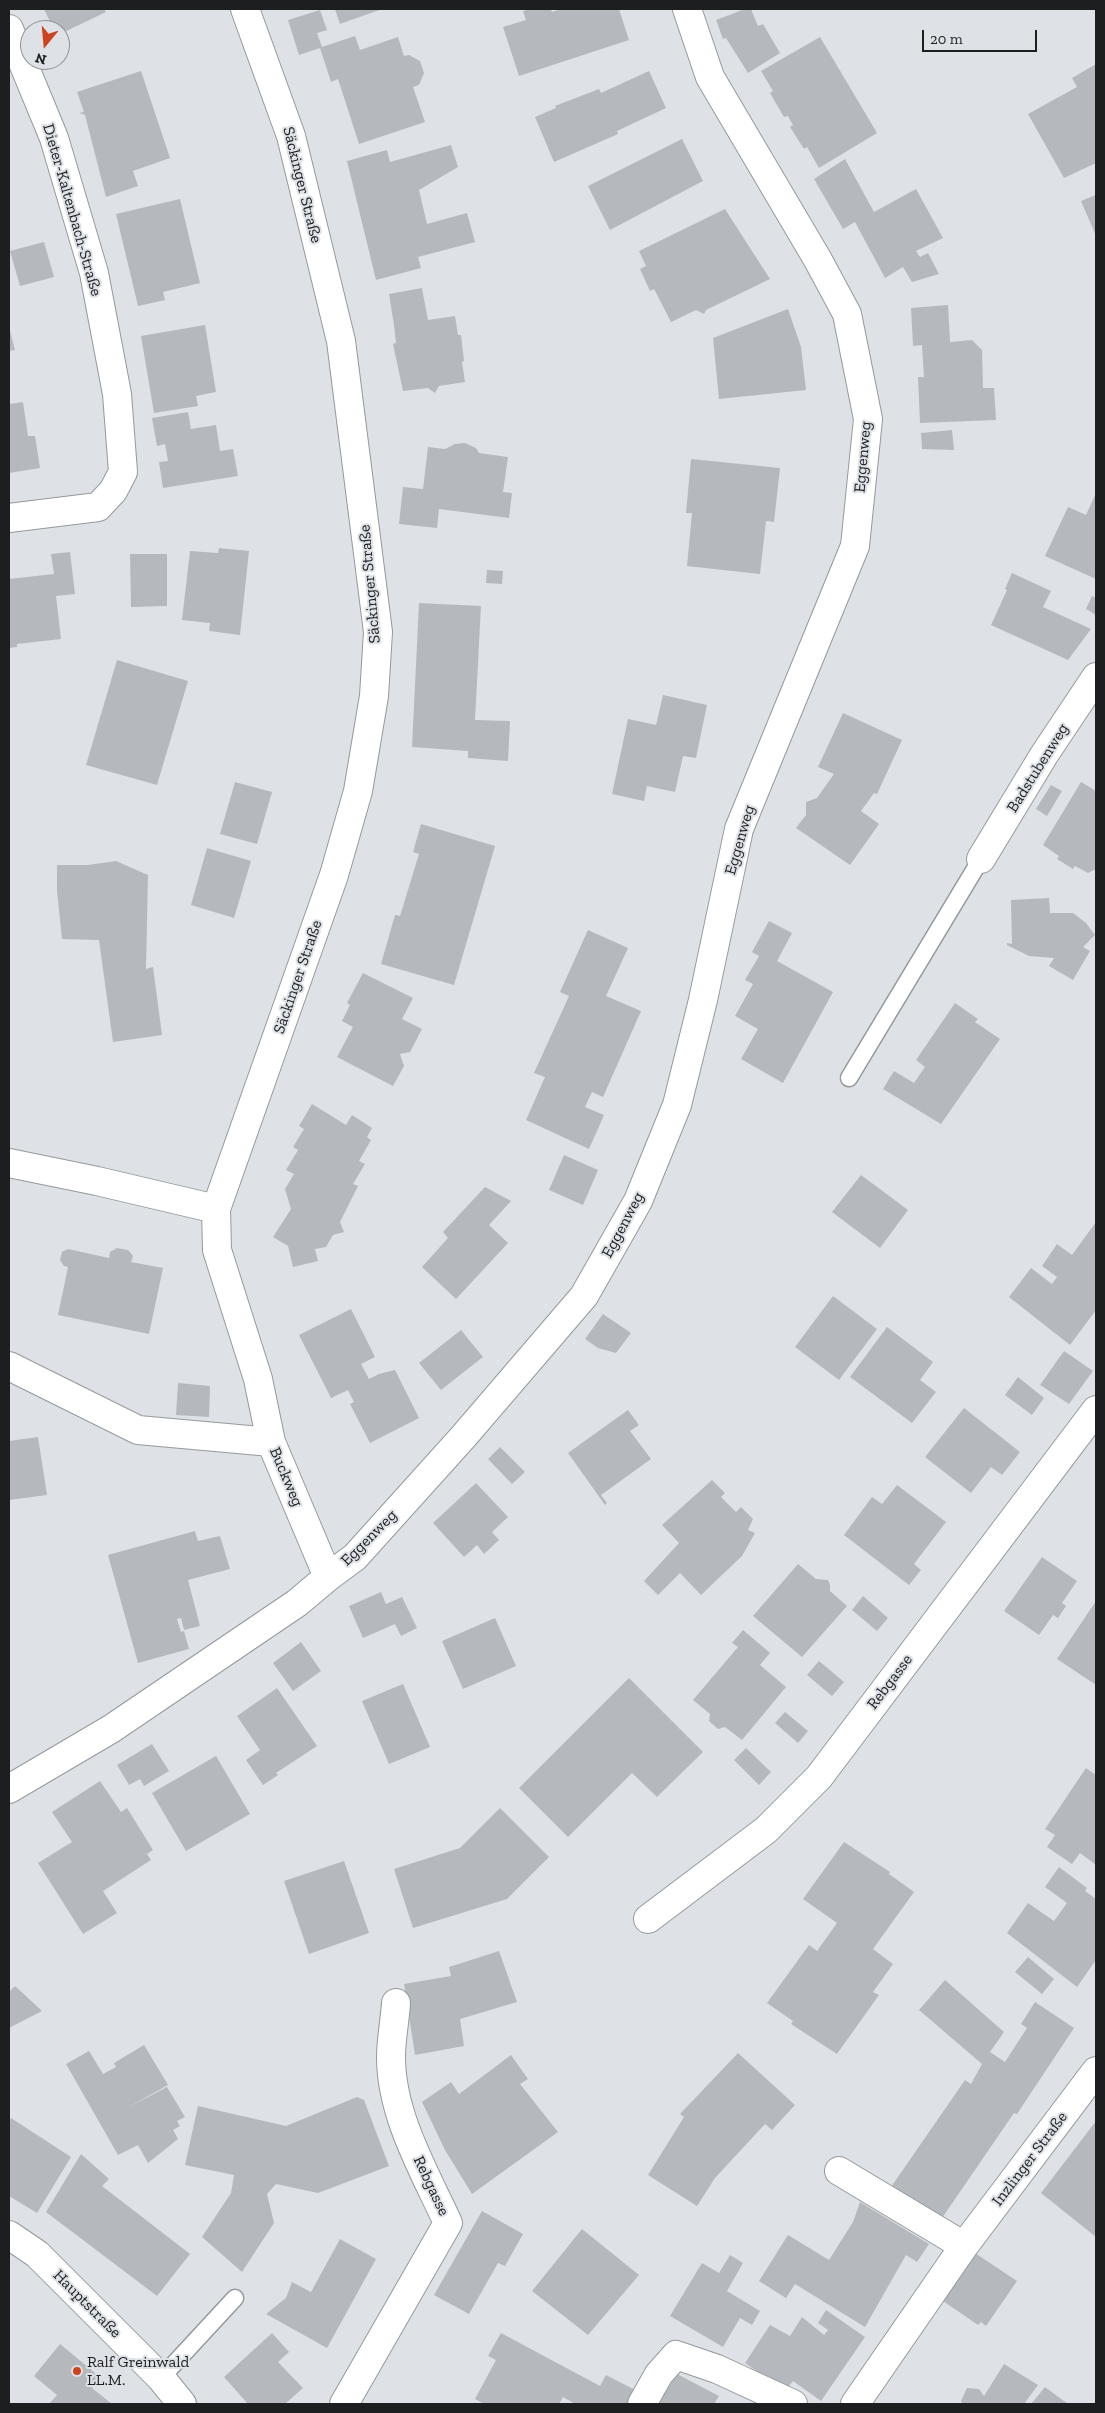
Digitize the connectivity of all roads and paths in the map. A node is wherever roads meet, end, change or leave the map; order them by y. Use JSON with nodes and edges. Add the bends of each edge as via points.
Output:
{"nodes":[{"id":1,"x":245,"y":9,"type":"edge"},
{"id":2,"x":686,"y":9,"type":"edge"},
{"id":3,"x":9,"y":30,"type":"edge"},
{"id":4,"x":9,"y":518,"type":"edge"},
{"id":5,"x":1096,"y":677,"type":"edge"},
{"id":6,"x":981,"y":859,"type":"joint"},
{"id":7,"x":849,"y":1078,"type":"dead end"},
{"id":8,"x":9,"y":1163,"type":"edge"},
{"id":9,"x":216,"y":1209,"type":"junction"},
{"id":10,"x":9,"y":1366,"type":"edge"},
{"id":11,"x":1096,"y":1410,"type":"edge"},
{"id":12,"x":271,"y":1442,"type":"junction"},
{"id":13,"x":328,"y":1577,"type":"junction"},
{"id":14,"x":9,"y":1788,"type":"edge"},
{"id":15,"x":648,"y":1919,"type":"dead end"},
{"id":16,"x":396,"y":2003,"type":"dead end"},
{"id":17,"x":1096,"y":2071,"type":"edge"},
{"id":18,"x":840,"y":2171,"type":"dead end"},
{"id":19,"x":9,"y":2235,"type":"edge"},
{"id":20,"x":964,"y":2246,"type":"junction"},
{"id":21,"x":235,"y":2298,"type":"dead end"},
{"id":22,"x":161,"y":2378,"type":"junction"},
{"id":23,"x":182,"y":2404,"type":"edge"},
{"id":24,"x":344,"y":2404,"type":"edge"},
{"id":25,"x":642,"y":2404,"type":"edge"},
{"id":26,"x":792,"y":2404,"type":"edge"},
{"id":27,"x":856,"y":2404,"type":"edge"}],
"edges":[{"from":1,"to":9,"type":"street","name":"Säckinger Straße","via":[[291,136],[341,341],[378,632],[374,696],[358,791],[334,875]]},
{"from":2,"to":13,"type":"street","name":"Eggenweg","via":[[710,76],[847,314],[868,418],[855,546],[739,829],[677,1105],[638,1201],[584,1296],[361,1550]]},
{"from":3,"to":4,"type":"street","name":"Dieter-Kaltenbach-Straße","via":[[54,138],[94,274],[117,394],[123,472],[113,491],[98,507]]},
{"from":5,"to":6,"type":"street","name":"Badstubenweg"},
{"from":6,"to":7,"type":"lane"},
{"from":8,"to":9,"type":"street"},
{"from":9,"to":12,"type":"street","name":"Buckweg","via":[[217,1250],[258,1379]]},
{"from":10,"to":12,"type":"street","via":[[138,1430]]},
{"from":11,"to":15,"type":"street","name":"Rebgasse","via":[[819,1777],[766,1830]]},
{"from":12,"to":13,"type":"street","name":"Buckweg"},
{"from":13,"to":14,"type":"street","via":[[297,1603],[119,1723]]},
{"from":16,"to":24,"type":"street","name":"Rebgasse","via":[[391,2057],[396,2097],[413,2146],[448,2223]]},
{"from":17,"to":20,"type":"street","name":"Inzlinger Straße"},
{"from":18,"to":20,"type":"street"},
{"from":19,"to":22,"type":"street","name":"Hauptstraße","via":[[37,2254]]},
{"from":20,"to":27,"type":"street","name":"Inzlinger Straße"},
{"from":21,"to":22,"type":"lane"},
{"from":22,"to":23,"type":"street","name":"Hauptstraße"},
{"from":25,"to":26,"type":"street","via":[[659,2374],[676,2355],[716,2369]]}]}
